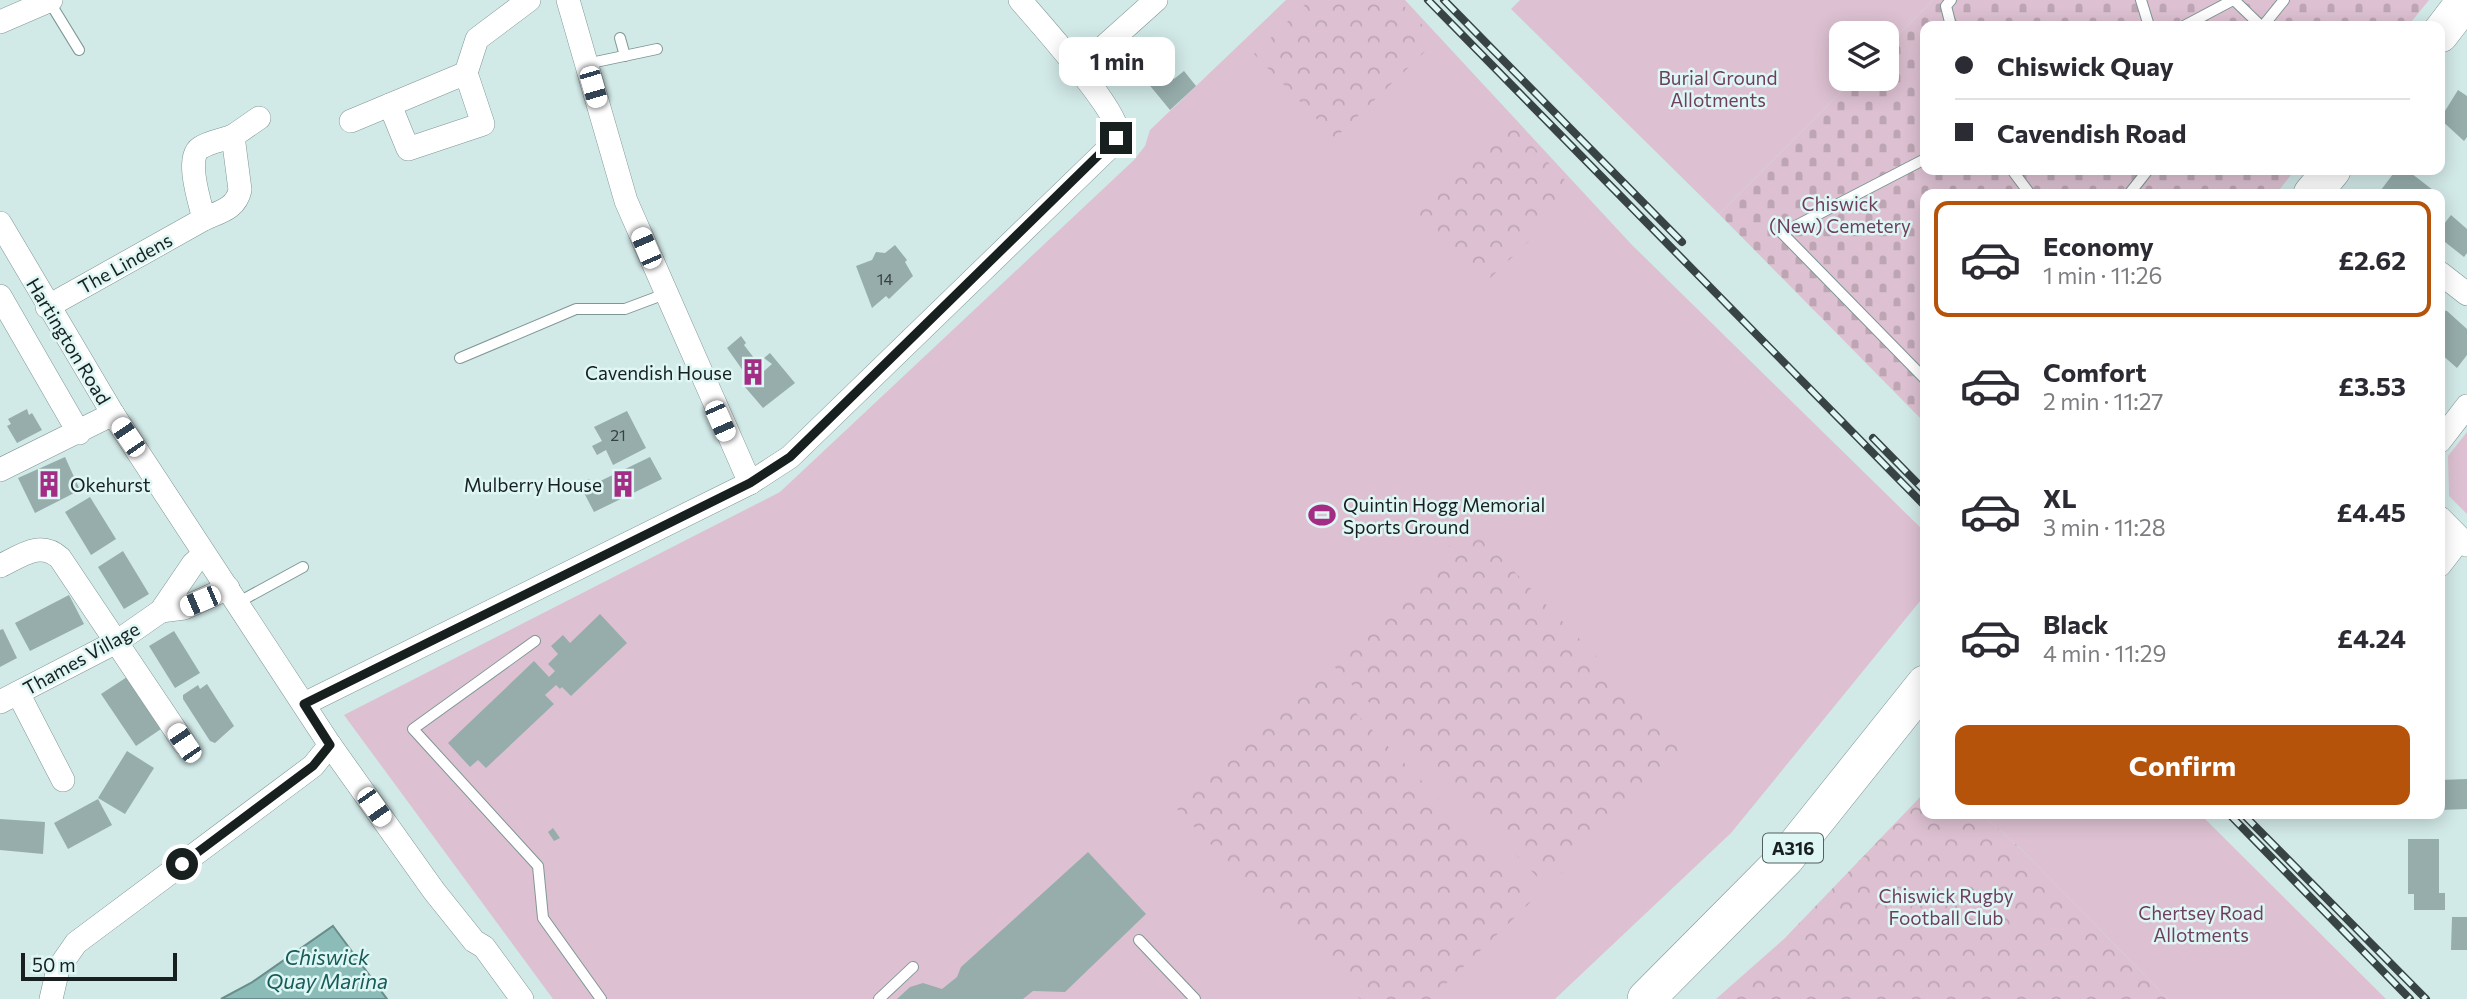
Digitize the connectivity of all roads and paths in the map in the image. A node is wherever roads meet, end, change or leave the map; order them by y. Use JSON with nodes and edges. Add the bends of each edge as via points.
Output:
{"nodes":[{"id":1,"x":529,"y":0,"type":"edge"},
{"id":2,"x":568,"y":0,"type":"edge"},
{"id":3,"x":1020,"y":0,"type":"edge"},
{"id":4,"x":1156,"y":0,"type":"edge"},
{"id":5,"x":1951,"y":0,"type":"edge"},
{"id":6,"x":2141,"y":0,"type":"edge"},
{"id":7,"x":2234,"y":0,"type":"edge"},
{"id":8,"x":2284,"y":0,"type":"edge"},
{"id":9,"x":2466,"y":0,"type":"edge"},
{"id":10,"x":50,"y":1,"type":"edge"},
{"id":11,"x":1950,"y":21,"type":"edge"},
{"id":12,"x":2148,"y":21,"type":"edge"},
{"id":13,"x":2194,"y":21,"type":"edge"},
{"id":14,"x":2257,"y":21,"type":"edge"},
{"id":15,"x":2266,"y":21,"type":"edge"},
{"id":16,"x":0,"y":22,"type":"edge"},
{"id":17,"x":2445,"y":27,"type":"edge"},
{"id":18,"x":620,"y":38,"type":"dead end"},
{"id":19,"x":657,"y":49,"type":"dead end"},
{"id":20,"x":79,"y":50,"type":"dead end"},
{"id":21,"x":625,"y":56,"type":"junction"},
{"id":22,"x":586,"y":64,"type":"junction"},
{"id":23,"x":1079,"y":69,"type":"junction"},
{"id":24,"x":466,"y":73,"type":"junction"},
{"id":25,"x":390,"y":105,"type":"junction"},
{"id":26,"x":259,"y":118,"type":"dead end"},
{"id":27,"x":351,"y":121,"type":"dead end"},
{"id":28,"x":233,"y":136,"type":"junction"},
{"id":29,"x":1920,"y":162,"type":"edge"},
{"id":30,"x":2144,"y":175,"type":"edge"},
{"id":31,"x":2328,"y":175,"type":"edge"},
{"id":32,"x":2133,"y":189,"type":"edge"},
{"id":33,"x":2316,"y":189,"type":"edge"},
{"id":34,"x":204,"y":219,"type":"junction"},
{"id":35,"x":0,"y":223,"type":"edge"},
{"id":36,"x":2445,"y":277,"type":"edge"},
{"id":37,"x":2467,"y":293,"type":"edge"},
{"id":38,"x":665,"y":294,"type":"junction"},
{"id":39,"x":0,"y":296,"type":"edge"},
{"id":40,"x":47,"y":307,"type":"junction"},
{"id":41,"x":460,"y":358,"type":"dead end"},
{"id":42,"x":1920,"y":374,"type":"edge"},
{"id":43,"x":2467,"y":406,"type":"edge"},
{"id":44,"x":113,"y":414,"type":"junction"},
{"id":45,"x":79,"y":433,"type":"junction"},
{"id":46,"x":2445,"y":435,"type":"edge"},
{"id":47,"x":0,"y":470,"type":"edge"},
{"id":48,"x":750,"y":483,"type":"junction"},
{"id":49,"x":2445,"y":523,"type":"edge"},
{"id":50,"x":2463,"y":542,"type":"edge"},
{"id":51,"x":204,"y":554,"type":"junction"},
{"id":52,"x":2445,"y":560,"type":"edge"},
{"id":53,"x":0,"y":566,"type":"edge"},
{"id":54,"x":303,"y":567,"type":"dead end"},
{"id":55,"x":233,"y":596,"type":"junction"},
{"id":56,"x":161,"y":611,"type":"junction"},
{"id":57,"x":118,"y":641,"type":"junction"},
{"id":58,"x":535,"y":641,"type":"dead end"},
{"id":59,"x":1920,"y":690,"type":"edge"},
{"id":60,"x":9,"y":698,"type":"edge"},
{"id":61,"x":304,"y":704,"type":"junction"},
{"id":62,"x":184,"y":743,"type":"dead end"},
{"id":63,"x":330,"y":745,"type":"junction"},
{"id":64,"x":63,"y":780,"type":"dead end"},
{"id":65,"x":1139,"y":940,"type":"dead end"},
{"id":66,"x":474,"y":941,"type":"junction"},
{"id":67,"x":913,"y":967,"type":"dead end"},
{"id":68,"x":51,"y":999,"type":"edge"},
{"id":69,"x":505,"y":999,"type":"edge"},
{"id":70,"x":522,"y":999,"type":"edge"},
{"id":71,"x":601,"y":999,"type":"edge"},
{"id":72,"x":879,"y":999,"type":"edge"},
{"id":73,"x":1195,"y":999,"type":"edge"},
{"id":74,"x":1646,"y":999,"type":"edge"}],
"edges":[{"from":1,"to":24,"type":"street","via":[[477,38]]},
{"from":2,"to":22,"type":"street"},
{"from":3,"to":23,"type":"street"},
{"from":4,"to":23,"type":"street"},
{"from":5,"to":11,"type":"lane","via":[[1946,6]]},
{"from":6,"to":12,"type":"lane"},
{"from":7,"to":13,"type":"lane"},
{"from":7,"to":14,"type":"lane"},
{"from":8,"to":15,"type":"lane"},
{"from":9,"to":17,"type":"highway"},
{"from":10,"to":16,"type":"street"},
{"from":10,"to":20,"type":"lane"},
{"from":18,"to":21,"type":"lane"},
{"from":19,"to":21,"type":"lane"},
{"from":21,"to":22,"type":"lane"},
{"from":22,"to":38,"type":"street","via":[[626,201]]},
{"from":23,"to":48,"type":"street","via":[[1115,121],[1118,131],[1112,145],[790,457]]},
{"from":24,"to":25,"type":"street"},
{"from":24,"to":25,"type":"street","via":[[483,124],[408,149]]},
{"from":25,"to":27,"type":"street"},
{"from":26,"to":28,"type":"street"},
{"from":28,"to":34,"type":"street","name":"The Lindens","via":[[238,199]]},
{"from":28,"to":34,"type":"street","via":[[200,148],[194,155]]},
{"from":29,"to":42,"type":"lane","via":[[1782,233]]},
{"from":30,"to":32,"type":"lane"},
{"from":31,"to":33,"type":"highway"},
{"from":34,"to":40,"type":"street","name":"The Lindens"},
{"from":35,"to":40,"type":"street","name":"Hartington Road"},
{"from":36,"to":37,"type":"street"},
{"from":38,"to":41,"type":"lane","via":[[625,309],[576,309]]},
{"from":38,"to":48,"type":"street"},
{"from":39,"to":45,"type":"street"},
{"from":40,"to":44,"type":"street","name":"Hartington Road"},
{"from":43,"to":46,"type":"street"},
{"from":44,"to":45,"type":"street"},
{"from":44,"to":51,"type":"street","name":"Hartington Road"},
{"from":45,"to":47,"type":"street"},
{"from":48,"to":61,"type":"street"},
{"from":49,"to":50,"type":"street"},
{"from":50,"to":52,"type":"street"},
{"from":51,"to":55,"type":"street","name":"Hartington Road"},
{"from":51,"to":56,"type":"street","name":"Thames Village","via":[[192,564]]},
{"from":53,"to":57,"type":"street","via":[[37,548],[50,549]]},
{"from":54,"to":55,"type":"lane"},
{"from":55,"to":56,"type":"street","name":"Thames Village"},
{"from":55,"to":61,"type":"street","name":"Hartington Road"},
{"from":56,"to":57,"type":"street","name":"Thames Village"},
{"from":57,"to":60,"type":"street","name":"Thames Village"},
{"from":57,"to":62,"type":"street"},
{"from":58,"to":71,"type":"lane","via":[[413,729],[538,866],[543,918]]},
{"from":59,"to":74,"type":"highway","number":"A316","via":[[1786,858]]},
{"from":60,"to":64,"type":"street"},
{"from":61,"to":63,"type":"street","name":"Hartington Road"},
{"from":63,"to":66,"type":"street","name":"Hartington Road"},
{"from":63,"to":68,"type":"street","via":[[313,766],[76,943],[58,969]]},
{"from":65,"to":73,"type":"lane"},
{"from":66,"to":69,"type":"street","name":"Hartington Road","via":[[474,954]]},
{"from":66,"to":70,"type":"street","name":"Hartington Road","via":[[484,947]]},
{"from":67,"to":72,"type":"lane"}]}
